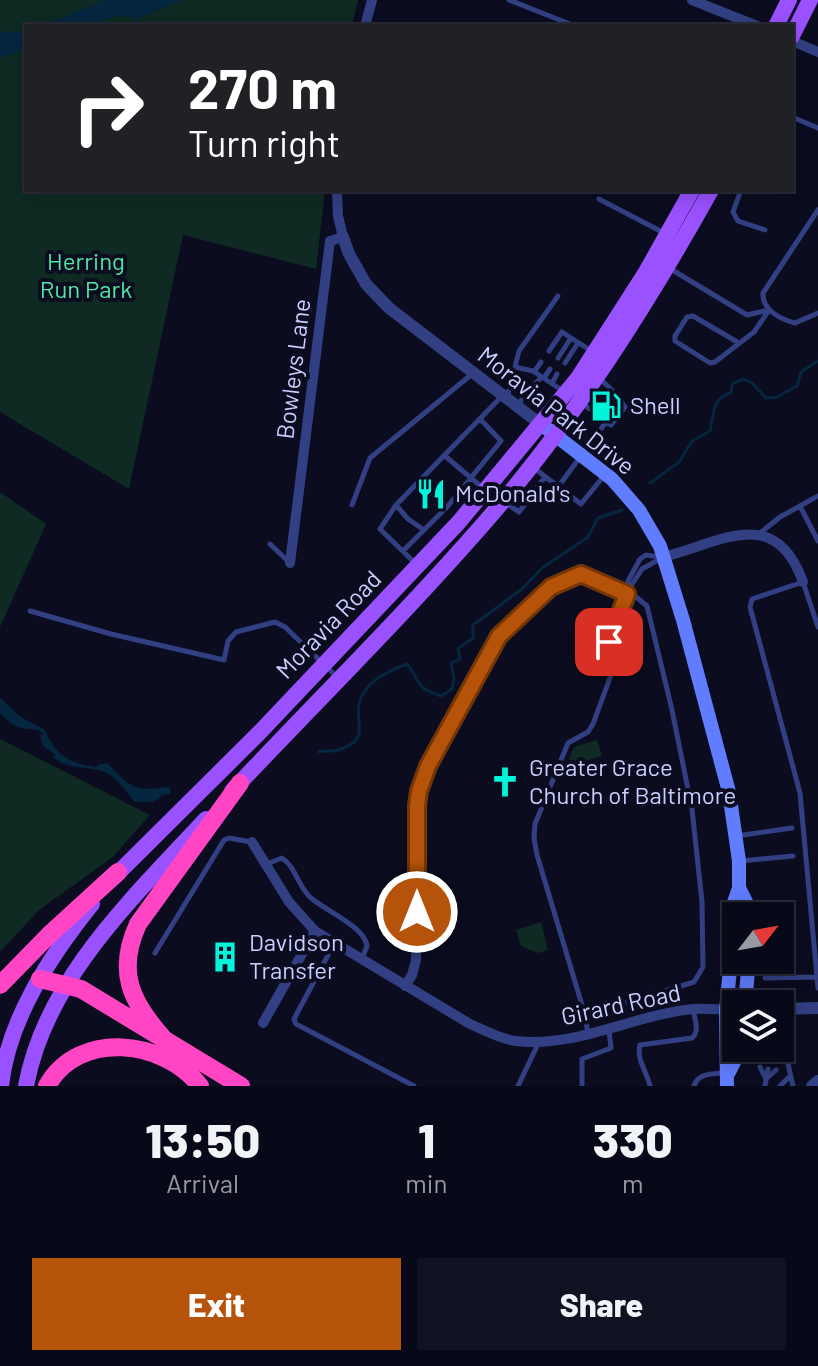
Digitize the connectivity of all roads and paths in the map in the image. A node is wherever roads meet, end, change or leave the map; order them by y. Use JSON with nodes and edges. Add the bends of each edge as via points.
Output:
{"nodes":[{"id":1,"x":372,"y":0,"type":"edge"},
{"id":2,"x":509,"y":0,"type":"edge"},
{"id":3,"x":692,"y":0,"type":"edge"},
{"id":4,"x":789,"y":0,"type":"edge"},
{"id":5,"x":810,"y":0,"type":"edge"},
{"id":6,"x":366,"y":24,"type":"edge"},
{"id":7,"x":570,"y":24,"type":"edge"},
{"id":8,"x":752,"y":24,"type":"edge"},
{"id":9,"x":777,"y":24,"type":"edge"},
{"id":10,"x":794,"y":34,"type":"edge"},
{"id":11,"x":794,"y":39,"type":"edge"},
{"id":12,"x":818,"y":52,"type":"edge"},
{"id":13,"x":794,"y":118,"type":"edge"},
{"id":14,"x":818,"y":128,"type":"edge"},
{"id":15,"x":337,"y":192,"type":"edge"},
{"id":16,"x":691,"y":192,"type":"edge"},
{"id":17,"x":710,"y":192,"type":"edge"},
{"id":18,"x":740,"y":192,"type":"edge"},
{"id":19,"x":599,"y":199,"type":"dead end"},
{"id":20,"x":818,"y":210,"type":"edge"},
{"id":21,"x":765,"y":230,"type":"dead end"},
{"id":22,"x":667,"y":235,"type":"junction"},
{"id":23,"x":343,"y":237,"type":"junction"},
{"id":24,"x":668,"y":268,"type":"junction"},
{"id":25,"x":558,"y":296,"type":"dead end"},
{"id":26,"x":769,"y":310,"type":"junction"},
{"id":27,"x":818,"y":313,"type":"edge"},
{"id":28,"x":571,"y":338,"type":"junction"},
{"id":29,"x":578,"y":343,"type":"junction"},
{"id":30,"x":739,"y":343,"type":"junction"},
{"id":31,"x":549,"y":351,"type":"dead end"},
{"id":32,"x":594,"y":353,"type":"junction"},
{"id":33,"x":558,"y":358,"type":"dead end"},
{"id":34,"x":541,"y":362,"type":"dead end"},
{"id":35,"x":565,"y":363,"type":"dead end"},
{"id":36,"x":515,"y":367,"type":"junction"},
{"id":37,"x":550,"y":369,"type":"dead end"},
{"id":38,"x":534,"y":372,"type":"junction"},
{"id":39,"x":473,"y":373,"type":"junction"},
{"id":40,"x":557,"y":374,"type":"dead end"},
{"id":41,"x":597,"y":376,"type":"junction"},
{"id":42,"x":543,"y":377,"type":"junction"},
{"id":43,"x":565,"y":392,"type":"junction"},
{"id":44,"x":615,"y":393,"type":"junction"},
{"id":45,"x":509,"y":400,"type":"junction"},
{"id":46,"x":621,"y":402,"type":"junction"},
{"id":47,"x":607,"y":403,"type":"dead end"},
{"id":48,"x":616,"y":409,"type":"dead end"},
{"id":49,"x":480,"y":419,"type":"junction"},
{"id":50,"x":608,"y":420,"type":"junction"},
{"id":51,"x":539,"y":423,"type":"junction"},
{"id":52,"x":554,"y":435,"type":"junction"},
{"id":53,"x":584,"y":455,"type":"junction"},
{"id":54,"x":445,"y":456,"type":"junction"},
{"id":55,"x":530,"y":465,"type":"junction"},
{"id":56,"x":606,"y":473,"type":"junction"},
{"id":57,"x":471,"y":477,"type":"junction"},
{"id":58,"x":545,"y":477,"type":"junction"},
{"id":59,"x":558,"y":487,"type":"junction"},
{"id":60,"x":485,"y":490,"type":"junction"},
{"id":61,"x":818,"y":496,"type":"edge"},
{"id":62,"x":503,"y":501,"type":"junction"},
{"id":63,"x":352,"y":505,"type":"dead end"},
{"id":64,"x":396,"y":505,"type":"junction"},
{"id":65,"x":800,"y":506,"type":"junction"},
{"id":66,"x":424,"y":530,"type":"junction"},
{"id":67,"x":759,"y":534,"type":"junction"},
{"id":68,"x":818,"y":541,"type":"edge"},
{"id":69,"x":270,"y":544,"type":"dead end"},
{"id":70,"x":403,"y":551,"type":"junction"},
{"id":71,"x":663,"y":557,"type":"junction"},
{"id":72,"x":290,"y":563,"type":"joint"},
{"id":73,"x":418,"y":566,"type":"junction"},
{"id":74,"x":803,"y":582,"type":"junction"},
{"id":75,"x":628,"y":592,"type":"junction"},
{"id":76,"x":30,"y":611,"type":"dead end"},
{"id":77,"x":818,"y":627,"type":"edge"},
{"id":78,"x":324,"y":665,"type":"junction"},
{"id":79,"x":340,"y":679,"type":"junction"},
{"id":80,"x":240,"y":783,"type":"junction"},
{"id":81,"x":792,"y":828,"type":"dead end"},
{"id":82,"x":735,"y":836,"type":"junction"},
{"id":83,"x":252,"y":842,"type":"joint"},
{"id":84,"x":793,"y":856,"type":"dead end"},
{"id":85,"x":739,"y":861,"type":"junction"},
{"id":86,"x":266,"y":864,"type":"junction"},
{"id":87,"x":118,"y":872,"type":"junction"},
{"id":88,"x":739,"y":888,"type":"junction"},
{"id":89,"x":746,"y":902,"type":"edge"},
{"id":90,"x":315,"y":931,"type":"junction"},
{"id":91,"x":335,"y":943,"type":"junction"},
{"id":92,"x":155,"y":953,"type":"dead end"},
{"id":93,"x":361,"y":959,"type":"junction"},
{"id":94,"x":817,"y":977,"type":"edge"},
{"id":95,"x":765,"y":978,"type":"dead end"},
{"id":96,"x":40,"y":979,"type":"junction"},
{"id":97,"x":66,"y":984,"type":"junction"},
{"id":98,"x":0,"y":985,"type":"edge"},
{"id":99,"x":405,"y":986,"type":"junction"},
{"id":100,"x":818,"y":988,"type":"edge"},
{"id":101,"x":731,"y":990,"type":"edge"},
{"id":102,"x":818,"y":1008,"type":"edge"},
{"id":103,"x":693,"y":1009,"type":"junction"},
{"id":104,"x":794,"y":1009,"type":"edge"},
{"id":105,"x":722,"y":1010,"type":"edge"},
{"id":106,"x":589,"y":1014,"type":"junction"},
{"id":107,"x":263,"y":1023,"type":"dead end"},
{"id":108,"x":609,"y":1029,"type":"junction"},
{"id":109,"x":592,"y":1033,"type":"junction"},
{"id":110,"x":164,"y":1039,"type":"junction"},
{"id":111,"x":539,"y":1041,"type":"junction"},
{"id":112,"x":786,"y":1062,"type":"edge"},
{"id":113,"x":760,"y":1067,"type":"dead end"},
{"id":114,"x":768,"y":1069,"type":"dead end"},
{"id":115,"x":776,"y":1070,"type":"dead end"},
{"id":116,"x":789,"y":1077,"type":"junction"},
{"id":117,"x":728,"y":1079,"type":"edge"},
{"id":118,"x":818,"y":1081,"type":"edge"},
{"id":119,"x":766,"y":1083,"type":"edge"},
{"id":120,"x":1,"y":1086,"type":"edge"},
{"id":121,"x":26,"y":1086,"type":"edge"},
{"id":122,"x":47,"y":1086,"type":"edge"},
{"id":123,"x":200,"y":1086,"type":"edge"},
{"id":124,"x":241,"y":1086,"type":"edge"},
{"id":125,"x":414,"y":1086,"type":"edge"},
{"id":126,"x":518,"y":1086,"type":"edge"},
{"id":127,"x":582,"y":1086,"type":"edge"},
{"id":128,"x":650,"y":1086,"type":"edge"},
{"id":129,"x":694,"y":1086,"type":"edge"},
{"id":130,"x":780,"y":1086,"type":"edge"},
{"id":131,"x":793,"y":1086,"type":"edge"},
{"id":132,"x":812,"y":1086,"type":"edge"}],
"edges":[{"from":1,"to":6,"type":"street"},
{"from":2,"to":7,"type":"lane"},
{"from":3,"to":8,"type":"street"},
{"from":4,"to":9,"type":"main road"},
{"from":5,"to":10,"type":"main road"},
{"from":11,"to":12,"type":"street"},
{"from":13,"to":14,"type":"lane"},
{"from":15,"to":23,"type":"street"},
{"from":16,"to":22,"type":"main road","name":"Moravia Road"},
{"from":17,"to":24,"type":"main road","name":"Moravia Road"},
{"from":18,"to":21,"type":"lane","via":[[733,212],[738,221]]},
{"from":19,"to":22,"type":"lane"},
{"from":20,"to":26,"type":"lane","via":[[763,293]]},
{"from":22,"to":32,"type":"main road","name":"Moravia Road"},
{"from":23,"to":39,"type":"street","name":"Moravia Park Drive","via":[[366,284]]},
{"from":23,"to":72,"type":"street","name":"Bowleys Lane","via":[[330,241]]},
{"from":24,"to":26,"type":"lane","via":[[747,315]]},
{"from":24,"to":41,"type":"main road","name":"Moravia Road"},
{"from":25,"to":36,"type":"lane","via":[[519,351]]},
{"from":26,"to":27,"type":"lane","via":[[795,323]]},
{"from":26,"to":30,"type":"lane"},
{"from":28,"to":29,"type":"lane"},
{"from":28,"to":31,"type":"lane","via":[[562,332]]},
{"from":28,"to":33,"type":"lane"},
{"from":29,"to":32,"type":"lane"},
{"from":29,"to":35,"type":"lane"},
{"from":30,"to":30,"type":"lane","via":[[710,363],[675,336],[693,316]]},
{"from":32,"to":43,"type":"main road","name":"Moravia Road"},
{"from":34,"to":38,"type":"lane"},
{"from":36,"to":38,"type":"lane"},
{"from":36,"to":45,"type":"lane"},
{"from":37,"to":42,"type":"lane"},
{"from":38,"to":42,"type":"lane"},
{"from":39,"to":45,"type":"street","name":"Moravia Park Drive"},
{"from":39,"to":63,"type":"lane","via":[[370,458]]},
{"from":40,"to":43,"type":"lane"},
{"from":41,"to":43,"type":"main road","name":"Moravia Road"},
{"from":41,"to":44,"type":"lane"},
{"from":42,"to":43,"type":"lane"},
{"from":42,"to":45,"type":"lane"},
{"from":43,"to":50,"type":"lane"},
{"from":43,"to":51,"type":"main road","name":"Moravia Road"},
{"from":43,"to":52,"type":"main road","name":"Moravia Road"},
{"from":44,"to":46,"type":"lane"},
{"from":44,"to":47,"type":"lane"},
{"from":45,"to":49,"type":"lane"},
{"from":45,"to":51,"type":"street","name":"Moravia Park Drive"},
{"from":46,"to":48,"type":"lane"},
{"from":46,"to":50,"type":"lane","via":[[625,407],[614,423]]},
{"from":49,"to":54,"type":"lane"},
{"from":49,"to":57,"type":"lane","via":[[501,441]]},
{"from":50,"to":53,"type":"lane"},
{"from":51,"to":52,"type":"main road","name":"Moravia Park Drive"},
{"from":51,"to":60,"type":"main road","name":"Moravia Road"},
{"from":52,"to":53,"type":"main road","name":"Moravia Park Drive"},
{"from":52,"to":55,"type":"main road","name":"Moravia Road"},
{"from":53,"to":56,"type":"main road","name":"Moravia Park Drive"},
{"from":53,"to":59,"type":"lane"},
{"from":54,"to":57,"type":"lane"},
{"from":54,"to":64,"type":"lane"},
{"from":55,"to":58,"type":"lane"},
{"from":55,"to":62,"type":"main road","name":"Moravia Road"},
{"from":56,"to":59,"type":"lane","via":[[581,504]]},
{"from":56,"to":71,"type":"main road","name":"Moravia Park Drive","via":[[639,510]]},
{"from":57,"to":60,"type":"lane"},
{"from":57,"to":66,"type":"lane"},
{"from":58,"to":59,"type":"lane"},
{"from":58,"to":62,"type":"lane","via":[[519,512]]},
{"from":60,"to":73,"type":"main road","name":"Moravia Road"},
{"from":61,"to":65,"type":"lane"},
{"from":62,"to":79,"type":"main road","name":"Moravia Road"},
{"from":64,"to":66,"type":"lane"},
{"from":64,"to":70,"type":"lane","via":[[380,529]]},
{"from":65,"to":67,"type":"lane"},
{"from":65,"to":68,"type":"lane"},
{"from":66,"to":70,"type":"lane"},
{"from":67,"to":71,"type":"street","via":[[725,536]]},
{"from":67,"to":74,"type":"street","via":[[789,552]]},
{"from":69,"to":72,"type":"lane"},
{"from":70,"to":73,"type":"lane"},
{"from":71,"to":75,"type":"lane","via":[[642,569]]},
{"from":71,"to":75,"type":"lane","via":[[640,559]]},
{"from":71,"to":82,"type":"main road","name":"Moravia Park Drive","via":[[729,792]]},
{"from":73,"to":78,"type":"main road","name":"Moravia Road"},
{"from":74,"to":77,"type":"lane"},
{"from":74,"to":94,"type":"lane","via":[[752,599],[750,607],[800,793]]},
{"from":75,"to":99,"type":"street","via":[[574,575],[535,601],[489,651],[419,791],[417,951]]},
{"from":75,"to":106,"type":"lane","via":[[609,642],[614,667],[593,724],[568,743],[535,824],[537,855]]},
{"from":75,"to":106,"type":"lane","via":[[647,606],[681,751],[702,902],[703,967],[694,982]]},
{"from":76,"to":78,"type":"lane","via":[[224,660],[236,632],[280,623]]},
{"from":78,"to":79,"type":"lane"},
{"from":78,"to":87,"type":"main road","name":"Moravia Road"},
{"from":79,"to":80,"type":"main road","name":"Moravia Road"},
{"from":80,"to":97,"type":"main road","name":"Moravia Road","via":[[126,906]]},
{"from":80,"to":110,"type":"highway","via":[[131,941],[131,991]]},
{"from":81,"to":82,"type":"lane"},
{"from":82,"to":85,"type":"main road","name":"Moravia Park Drive"},
{"from":83,"to":86,"type":"street"},
{"from":83,"to":92,"type":"lane","via":[[224,840]]},
{"from":84,"to":85,"type":"lane"},
{"from":85,"to":88,"type":"main road","name":"Moravia Park Drive"},
{"from":86,"to":90,"type":"street"},
{"from":86,"to":93,"type":"lane","via":[[282,858],[290,863],[309,896],[363,933],[367,946]]},
{"from":87,"to":96,"type":"main road","name":"Moravia Road"},
{"from":87,"to":98,"type":"highway"},
{"from":88,"to":89,"type":"main road","name":"Moravia Park Drive"},
{"from":88,"to":101,"type":"main road","name":"Moravia Park Drive","via":[[732,908]]},
{"from":90,"to":91,"type":"street"},
{"from":90,"to":107,"type":"street"},
{"from":91,"to":93,"type":"street"},
{"from":91,"to":125,"type":"lane","via":[[296,1024]]},
{"from":93,"to":99,"type":"street"},
{"from":94,"to":95,"type":"lane"},
{"from":94,"to":100,"type":"lane"},
{"from":96,"to":97,"type":"highway"},
{"from":96,"to":120,"type":"main road","name":"Moravia Road","via":[[12,1038]]},
{"from":97,"to":110,"type":"highway"},
{"from":97,"to":121,"type":"main road","name":"Moravia Road","via":[[43,1026]]},
{"from":99,"to":111,"type":"street","name":"Girard Road","via":[[470,1024],[515,1041]]},
{"from":102,"to":104,"type":"street"},
{"from":103,"to":105,"type":"street","name":"Girard Road"},
{"from":103,"to":108,"type":"street","name":"Girard Road"},
{"from":103,"to":128,"type":"lane","via":[[697,1034],[692,1038],[640,1045]]},
{"from":106,"to":109,"type":"lane"},
{"from":108,"to":109,"type":"street","name":"Girard Road"},
{"from":108,"to":127,"type":"lane","via":[[611,1048],[582,1059]]},
{"from":109,"to":111,"type":"street","name":"Girard Road"},
{"from":110,"to":124,"type":"highway"},
{"from":111,"to":126,"type":"lane"},
{"from":112,"to":116,"type":"lane"},
{"from":113,"to":119,"type":"lane"},
{"from":114,"to":119,"type":"lane"},
{"from":115,"to":119,"type":"lane"},
{"from":116,"to":130,"type":"lane"},
{"from":116,"to":131,"type":"lane"},
{"from":117,"to":129,"type":"lane","via":[[705,1075]]},
{"from":118,"to":132,"type":"street"},
{"from":122,"to":123,"type":"highway","via":[[82,1055],[122,1046],[174,1061]]}]}
